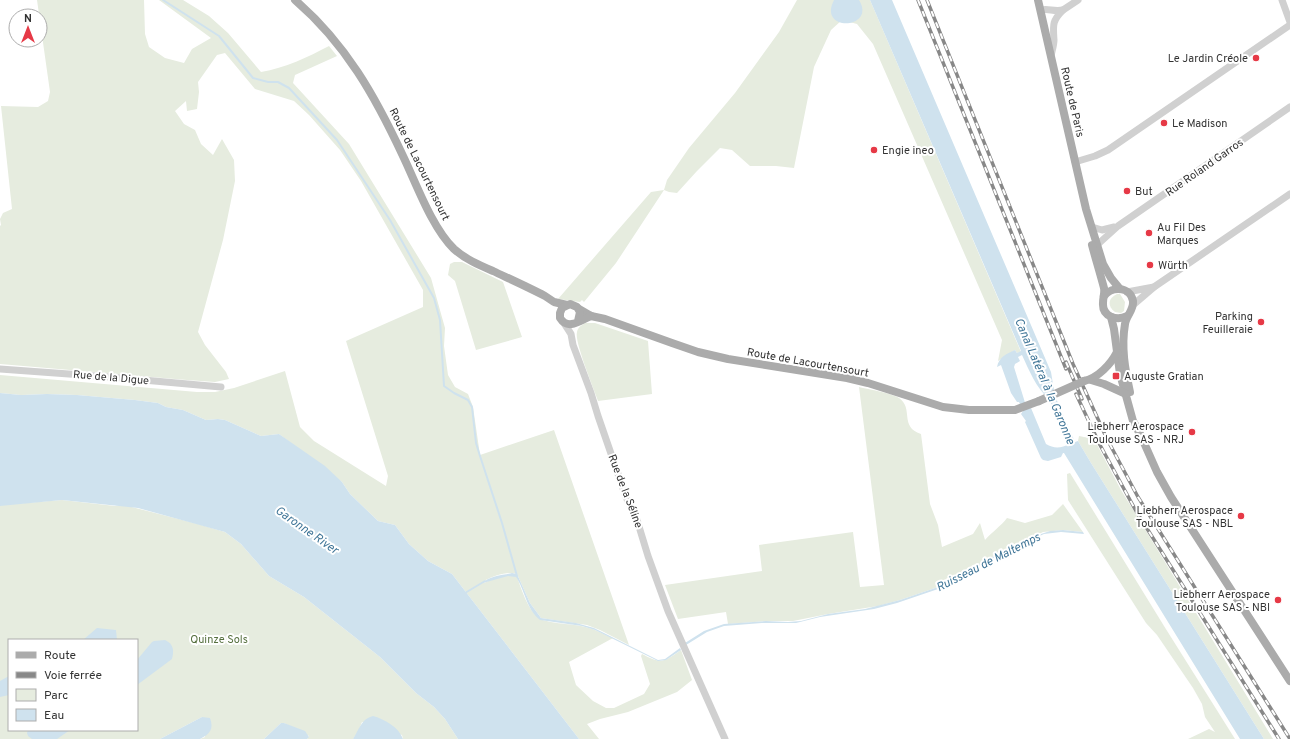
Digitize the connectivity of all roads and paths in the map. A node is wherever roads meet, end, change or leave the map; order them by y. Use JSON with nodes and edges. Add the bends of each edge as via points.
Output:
{"nodes":[{"id":1,"x":295,"y":0,"type":"edge"},
{"id":2,"x":1038,"y":0,"type":"edge"},
{"id":3,"x":1078,"y":0,"type":"edge"},
{"id":4,"x":1282,"y":0,"type":"edge"},
{"id":5,"x":1040,"y":10,"type":"junction"},
{"id":6,"x":1063,"y":10,"type":"junction"},
{"id":7,"x":1290,"y":23,"type":"edge"},
{"id":8,"x":1051,"y":56,"type":"junction"},
{"id":9,"x":1290,"y":107,"type":"edge"},
{"id":10,"x":1075,"y":162,"type":"junction"},
{"id":11,"x":1290,"y":194,"type":"edge"},
{"id":12,"x":1086,"y":209,"type":"junction"},
{"id":13,"x":1118,"y":226,"type":"junction"},
{"id":14,"x":1092,"y":228,"type":"junction"},
{"id":15,"x":1097,"y":245,"type":"junction"},
{"id":16,"x":1154,"y":287,"type":"junction"},
{"id":17,"x":1124,"y":290,"type":"junction"},
{"id":18,"x":1104,"y":296,"type":"junction"},
{"id":19,"x":554,"y":302,"type":"junction"},
{"id":20,"x":567,"y":305,"type":"junction"},
{"id":21,"x":1133,"y":305,"type":"junction"},
{"id":22,"x":579,"y":309,"type":"junction"},
{"id":23,"x":591,"y":316,"type":"junction"},
{"id":24,"x":1127,"y":316,"type":"junction"},
{"id":25,"x":1111,"y":317,"type":"junction"},
{"id":26,"x":562,"y":319,"type":"junction"},
{"id":27,"x":577,"y":322,"type":"junction"},
{"id":28,"x":571,"y":334,"type":"junction"},
{"id":29,"x":1117,"y":352,"type":"junction"},
{"id":30,"x":0,"y":369,"type":"edge"},
{"id":31,"x":1088,"y":380,"type":"junction"},
{"id":32,"x":221,"y":387,"type":"dead end"},
{"id":33,"x":1126,"y":394,"type":"junction"},
{"id":34,"x":1141,"y":436,"type":"junction"},
{"id":35,"x":1290,"y":681,"type":"edge"},
{"id":36,"x":726,"y":739,"type":"edge"}],
"edges":[{"from":1,"to":19,"type":"main road","name":"Route de Lacourtensourt","via":[[338,44],[375,98],[434,221],[454,249],[475,263]]},
{"from":2,"to":5,"type":"main road","name":"Route de Paris"},
{"from":3,"to":6,"type":"street"},
{"from":4,"to":7,"type":"street"},
{"from":5,"to":6,"type":"street"},
{"from":5,"to":8,"type":"main road","name":"Route de Paris"},
{"from":6,"to":8,"type":"street","via":[[1055,19]]},
{"from":7,"to":10,"type":"street","via":[[1108,150]]},
{"from":8,"to":10,"type":"main road","name":"Route de Paris"},
{"from":9,"to":13,"type":"street","name":"Rue Roland Garros"},
{"from":10,"to":12,"type":"main road","name":"Route de Paris"},
{"from":11,"to":16,"type":"street"},
{"from":12,"to":14,"type":"main road","name":"Route de Paris"},
{"from":12,"to":18,"type":"main road","name":"Route de Paris","via":[[1092,244],[1105,290]]},
{"from":13,"to":14,"type":"street","name":"Rue Roland Garros","via":[[1102,230]]},
{"from":13,"to":15,"type":"street","name":"Rue Roland Garros"},
{"from":14,"to":15,"type":"main road","name":"Route de Paris"},
{"from":15,"to":17,"type":"main road","name":"Route de Paris","via":[[1111,278]]},
{"from":16,"to":17,"type":"street"},
{"from":16,"to":21,"type":"street"},
{"from":17,"to":18,"type":"main road","via":[[1111,290]]},
{"from":17,"to":21,"type":"main road","name":"Route de Paris"},
{"from":18,"to":25,"type":"main road","name":"Route de Paris","via":[[1103,308]]},
{"from":19,"to":20,"type":"main road","name":"Route de Lacourtensourt"},
{"from":19,"to":26,"type":"main road"},
{"from":20,"to":22,"type":"main road","name":"Route de Lacourtensourt","via":[[574,305]]},
{"from":20,"to":26,"type":"main road","via":[[560,310]]},
{"from":21,"to":24,"type":"main road","name":"Route de Paris"},
{"from":22,"to":23,"type":"main road","name":"Route de Lacourtensourt"},
{"from":22,"to":27,"type":"main road","via":[[580,316]]},
{"from":23,"to":27,"type":"main road"},
{"from":23,"to":31,"type":"main road","name":"Route de Lacourtensourt","bridge":true,"via":[[698,352],[847,378],[943,407],[969,410],[1019,409]]},
{"from":24,"to":25,"type":"main road","via":[[1119,319]]},
{"from":24,"to":34,"type":"main road","name":"Route de Paris","via":[[1123,356]]},
{"from":25,"to":29,"type":"main road","name":"Route de Paris"},
{"from":26,"to":27,"type":"main road","via":[[569,325]]},
{"from":26,"to":28,"type":"street","name":"Rue de la Séline"},
{"from":27,"to":28,"type":"street"},
{"from":28,"to":36,"type":"street","name":"Rue de la Séline","via":[[668,611]]},
{"from":29,"to":31,"type":"main road","name":"Route de Lacourtensourt","via":[[1114,359]]},
{"from":29,"to":33,"type":"main road","name":"Route de Paris"},
{"from":30,"to":32,"type":"street","name":"Rue de la Digue"},
{"from":31,"to":33,"type":"main road"},
{"from":33,"to":34,"type":"main road","name":"Route de Paris","via":[[1133,421]]},
{"from":34,"to":35,"type":"main road","name":"Route de Paris","via":[[1171,497]]}]}
